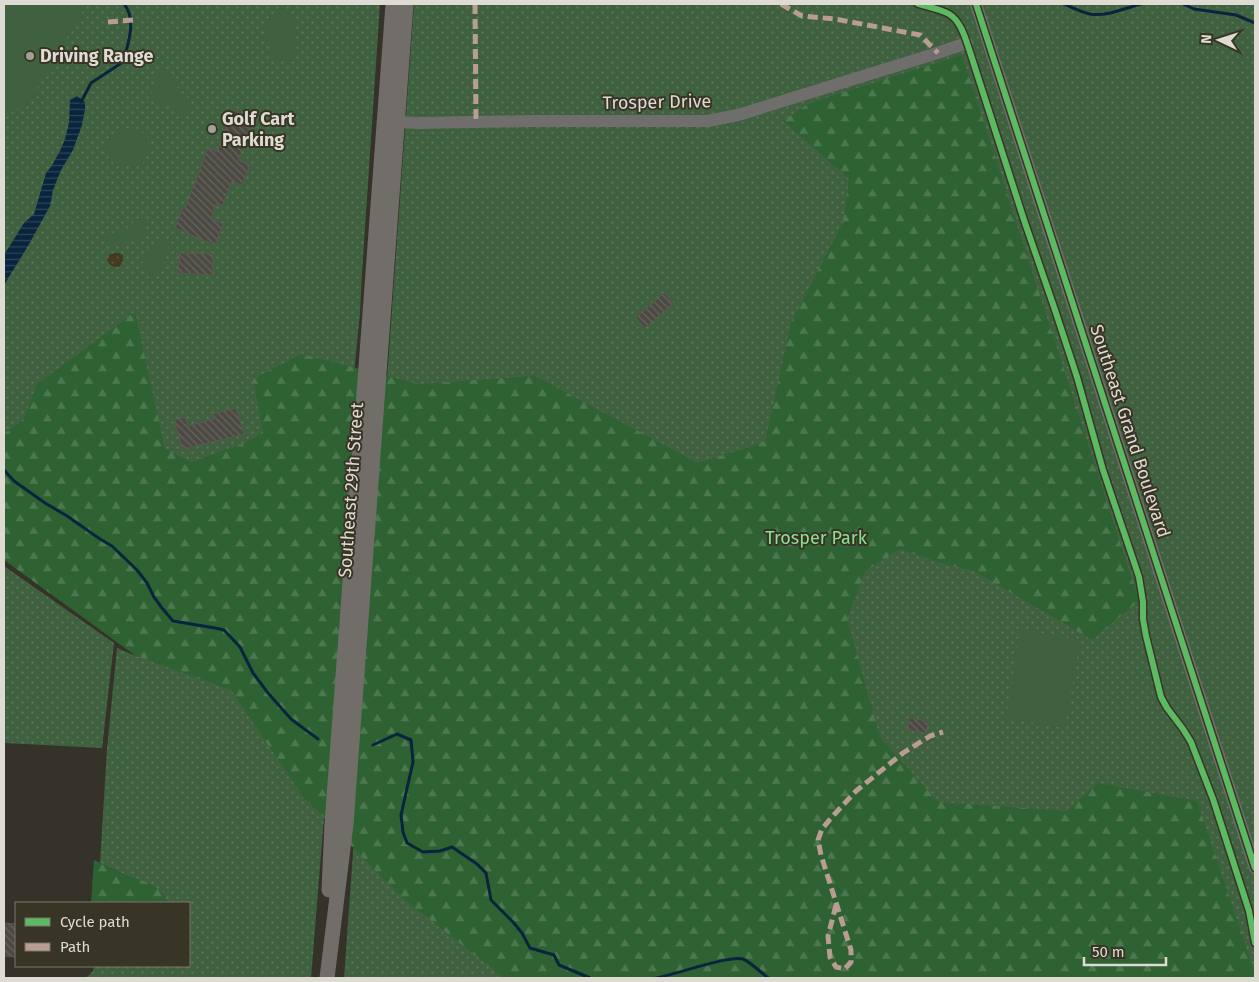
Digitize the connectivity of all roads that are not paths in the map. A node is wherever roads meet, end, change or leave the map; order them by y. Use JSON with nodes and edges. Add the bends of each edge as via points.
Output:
{"nodes":[{"id":1,"x":393,"y":4,"type":"edge"},
{"id":2,"x":406,"y":4,"type":"edge"},
{"id":3,"x":976,"y":4,"type":"edge"},
{"id":4,"x":967,"y":43,"type":"dead end"},
{"id":5,"x":391,"y":122,"type":"junction"},
{"id":6,"x":1255,"y":868,"type":"edge"},
{"id":7,"x":326,"y":978,"type":"edge"}],
"edges":[{"from":1,"to":5,"type":"main road","name":"Southeast 29th Street"},
{"from":2,"to":5,"type":"main road","name":"Southeast 29th Street"},
{"from":3,"to":6,"type":"street","name":"Southeast Grand Boulevard"},
{"from":4,"to":5,"type":"street","name":"Trosper Drive","via":[[747,112],[708,121]]},
{"from":5,"to":7,"type":"main road","name":"Southeast 29th Street","via":[[346,824]]}]}
